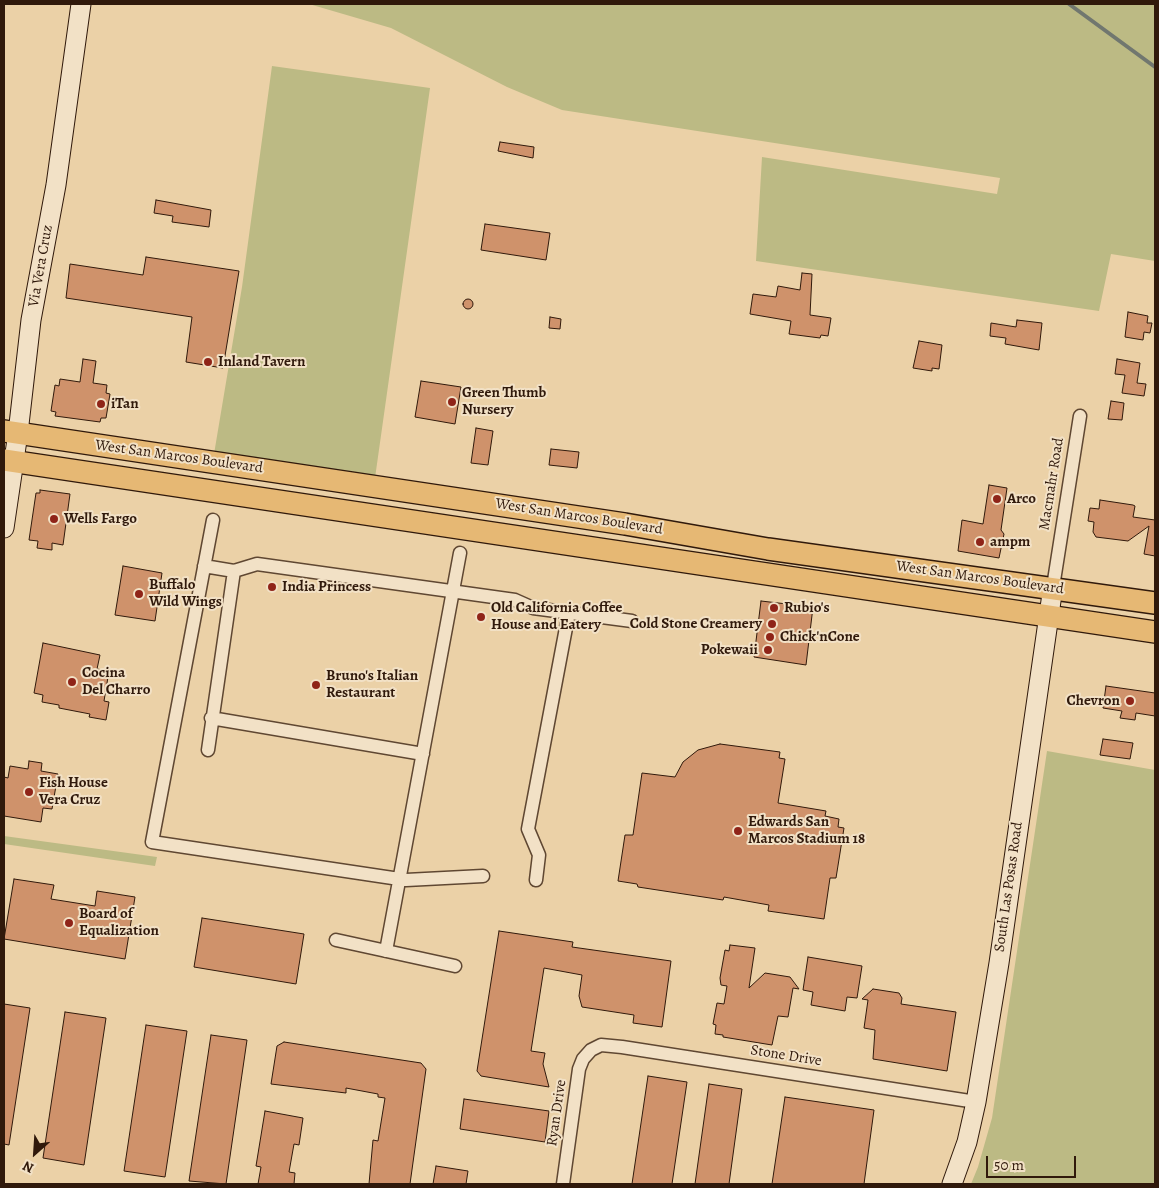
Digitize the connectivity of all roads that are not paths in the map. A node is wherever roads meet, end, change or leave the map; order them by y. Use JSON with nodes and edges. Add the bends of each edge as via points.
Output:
{"nodes":[{"id":1,"x":81,"y":4,"type":"edge"},
{"id":2,"x":1080,"y":416,"type":"dead end"},
{"id":3,"x":11,"y":432,"type":"edge"},
{"id":4,"x":9,"y":461,"type":"edge"},
{"id":5,"x":470,"y":500,"type":"junction"},
{"id":6,"x":213,"y":520,"type":"dead end"},
{"id":7,"x":4,"y":528,"type":"edge"},
{"id":8,"x":464,"y":528,"type":"junction"},
{"id":9,"x":460,"y":553,"type":"dead end"},
{"id":10,"x":857,"y":561,"type":"junction"},
{"id":11,"x":204,"y":566,"type":"junction"},
{"id":12,"x":723,"y":567,"type":"junction"},
{"id":13,"x":234,"y":571,"type":"junction"},
{"id":14,"x":1052,"y":587,"type":"junction"},
{"id":15,"x":453,"y":591,"type":"junction"},
{"id":16,"x":1155,"y":603,"type":"edge"},
{"id":17,"x":569,"y":612,"type":"junction"},
{"id":18,"x":1048,"y":616,"type":"junction"},
{"id":19,"x":632,"y":621,"type":"dead end"},
{"id":20,"x":1155,"y":632,"type":"edge"},
{"id":21,"x":211,"y":718,"type":"junction"},
{"id":22,"x":208,"y":750,"type":"dead end"},
{"id":23,"x":423,"y":754,"type":"junction"},
{"id":24,"x":483,"y":876,"type":"dead end"},
{"id":25,"x":400,"y":879,"type":"junction"},
{"id":26,"x":536,"y":880,"type":"dead end"},
{"id":27,"x":336,"y":940,"type":"dead end"},
{"id":28,"x":386,"y":951,"type":"junction"},
{"id":29,"x":455,"y":966,"type":"dead end"},
{"id":30,"x":591,"y":1050,"type":"joint"},
{"id":31,"x":976,"y":1102,"type":"junction"},
{"id":32,"x":563,"y":1184,"type":"edge"},
{"id":33,"x":952,"y":1184,"type":"edge"}],
"edges":[{"from":1,"to":3,"type":"main road","name":"Via Vera Cruz","via":[[56,186]]},
{"from":2,"to":14,"type":"street","name":"Macmahr Road"},
{"from":3,"to":4,"type":"main road","name":"Via Vera Cruz"},
{"from":3,"to":5,"type":"main road","name":"West San Marcos Boulevard"},
{"from":4,"to":7,"type":"main road","name":"Via Vera Cruz"},
{"from":4,"to":8,"type":"main road","name":"West San Marcos Boulevard"},
{"from":5,"to":8,"type":"main road"},
{"from":5,"to":10,"type":"main road","name":"West San Marcos Boulevard"},
{"from":6,"to":11,"type":"street"},
{"from":8,"to":12,"type":"main road","name":"West San Marcos Boulevard"},
{"from":9,"to":15,"type":"street"},
{"from":10,"to":12,"type":"main road","via":[[836,567],[812,568],[734,556]]},
{"from":10,"to":14,"type":"main road","name":"West San Marcos Boulevard"},
{"from":11,"to":13,"type":"street"},
{"from":11,"to":25,"type":"street","via":[[152,842]]},
{"from":12,"to":18,"type":"main road","name":"West San Marcos Boulevard"},
{"from":13,"to":15,"type":"street","via":[[257,564]]},
{"from":13,"to":21,"type":"street"},
{"from":14,"to":16,"type":"main road","name":"West San Marcos Boulevard"},
{"from":14,"to":18,"type":"main road","name":"South Las Posas Road"},
{"from":15,"to":17,"type":"street"},
{"from":15,"to":23,"type":"street"},
{"from":17,"to":19,"type":"street"},
{"from":17,"to":26,"type":"street","via":[[528,829],[538,855]]},
{"from":18,"to":20,"type":"main road","name":"West San Marcos Boulevard"},
{"from":18,"to":31,"type":"main road","name":"South Las Posas Road"},
{"from":21,"to":22,"type":"street"},
{"from":21,"to":23,"type":"street"},
{"from":23,"to":25,"type":"street"},
{"from":24,"to":25,"type":"street"},
{"from":25,"to":28,"type":"street"},
{"from":27,"to":28,"type":"street"},
{"from":28,"to":29,"type":"street"},
{"from":30,"to":31,"type":"street","name":"Stone Drive","via":[[612,1045]]},
{"from":30,"to":32,"type":"street","name":"Ryan Drive","via":[[579,1069]]},
{"from":31,"to":33,"type":"main road","name":"South Las Posas Road","via":[[967,1142]]}]}
